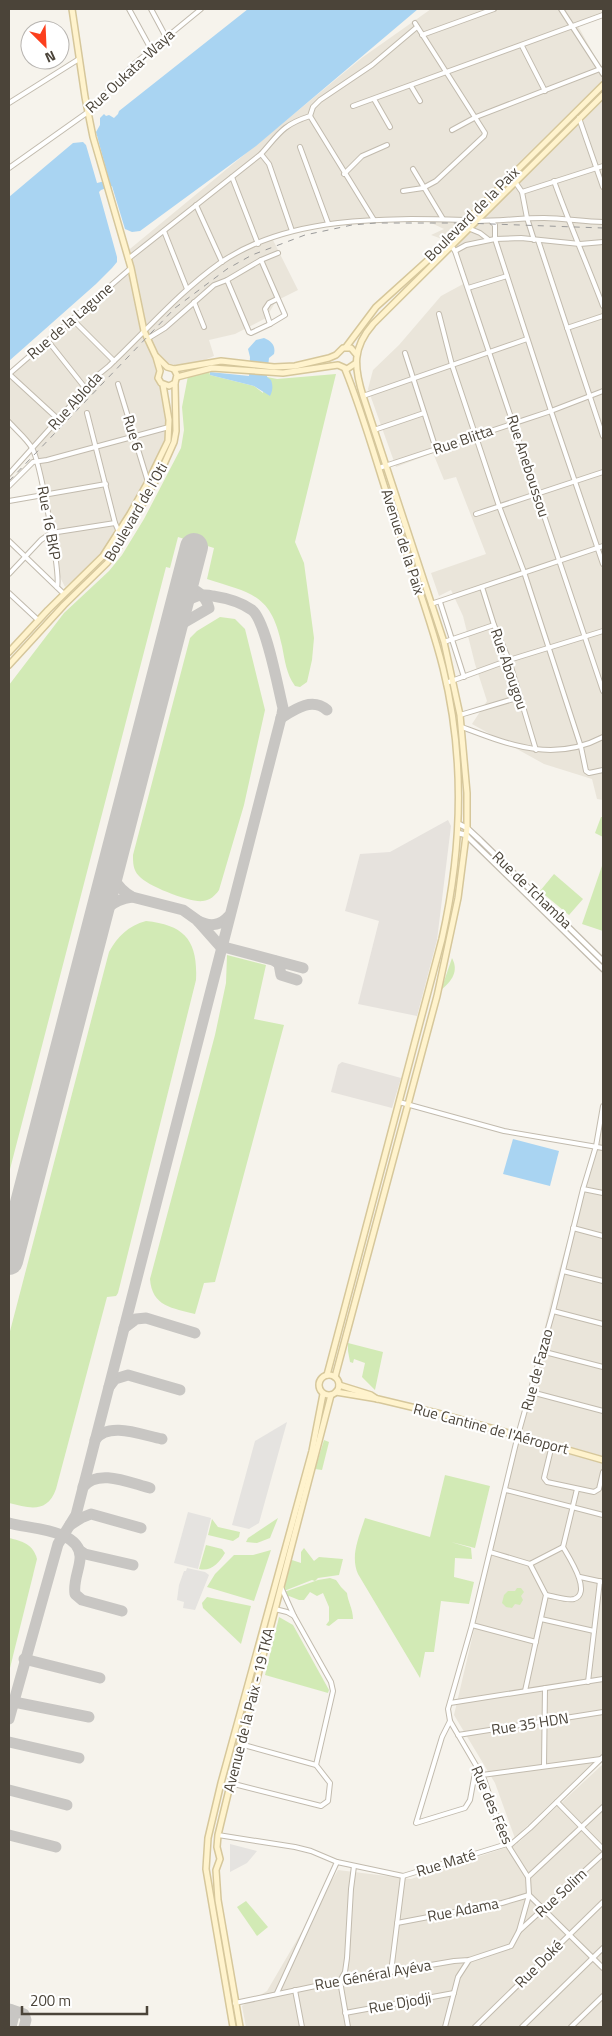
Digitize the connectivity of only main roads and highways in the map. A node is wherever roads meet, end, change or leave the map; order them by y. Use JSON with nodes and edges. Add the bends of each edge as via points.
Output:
{"nodes":[{"id":1,"x":72,"y":9,"type":"edge"},
{"id":2,"x":603,"y":85,"type":"edge"},
{"id":3,"x":603,"y":95,"type":"edge"},
{"id":4,"x":452,"y":246,"type":"junction"},
{"id":5,"x":403,"y":282,"type":"junction"},
{"id":6,"x":410,"y":288,"type":"junction"},
{"id":7,"x":346,"y":347,"type":"junction"},
{"id":8,"x":356,"y":354,"type":"junction"},
{"id":9,"x":336,"y":355,"type":"junction"},
{"id":10,"x":156,"y":357,"type":"junction"},
{"id":11,"x":356,"y":363,"type":"junction"},
{"id":12,"x":338,"y":365,"type":"junction"},
{"id":13,"x":167,"y":367,"type":"junction"},
{"id":14,"x":174,"y":369,"type":"junction"},
{"id":15,"x":345,"y":369,"type":"junction"},
{"id":16,"x":284,"y":370,"type":"junction"},
{"id":17,"x":160,"y":371,"type":"junction"},
{"id":18,"x":176,"y":380,"type":"junction"},
{"id":19,"x":163,"y":385,"type":"junction"},
{"id":20,"x":10,"y":649,"type":"edge"},
{"id":21,"x":9,"y":665,"type":"edge"},
{"id":22,"x":327,"y":1375,"type":"junction"},
{"id":23,"x":335,"y":1377,"type":"junction"},
{"id":24,"x":339,"y":1385,"type":"junction"},
{"id":25,"x":336,"y":1392,"type":"junction"},
{"id":26,"x":323,"y":1394,"type":"junction"},
{"id":27,"x":331,"y":1395,"type":"junction"},
{"id":28,"x":378,"y":1399,"type":"junction"},
{"id":29,"x":603,"y":1460,"type":"edge"},
{"id":30,"x":233,"y":2027,"type":"edge"},
{"id":31,"x":240,"y":2027,"type":"edge"}],
"edges":[{"from":1,"to":10,"type":"main road","via":[[94,137],[131,268],[144,332]]},
{"from":2,"to":4,"type":"main road","name":"Boulevard de la Paix","via":[[467,220]]},
{"from":3,"to":4,"type":"main road","name":"Boulevard de la Paix"},
{"from":4,"to":5,"type":"main road","name":"Boulevard de la Paix"},
{"from":4,"to":6,"type":"main road","name":"Boulevard de la Paix"},
{"from":5,"to":6,"type":"main road"},
{"from":5,"to":7,"type":"main road","name":"Boulevard de la Paix","via":[[376,308]]},
{"from":6,"to":8,"type":"main road","name":"Boulevard de la Paix","via":[[368,329]]},
{"from":7,"to":8,"type":"main road"},
{"from":7,"to":9,"type":"main road"},
{"from":8,"to":11,"type":"main road"},
{"from":9,"to":12,"type":"main road"},
{"from":9,"to":16,"type":"main road"},
{"from":10,"to":13,"type":"main road"},
{"from":10,"to":17,"type":"main road"},
{"from":11,"to":15,"type":"main road"},
{"from":11,"to":23,"type":"main road","via":[[363,396],[454,681],[462,727],[467,828],[453,926]]},
{"from":12,"to":15,"type":"main road"},
{"from":12,"to":16,"type":"main road"},
{"from":13,"to":14,"type":"main road"},
{"from":13,"to":17,"type":"main road"},
{"from":14,"to":16,"type":"main road","via":[[221,361]]},
{"from":14,"to":18,"type":"main road"},
{"from":15,"to":22,"type":"main road","name":"Avenue de la Paix","via":[[446,683],[457,762],[459,824],[446,924]]},
{"from":16,"to":18,"type":"main road","via":[[218,368],[198,370]]},
{"from":17,"to":19,"type":"main road","via":[[158,378]]},
{"from":18,"to":19,"type":"main road","via":[[169,386]]},
{"from":18,"to":21,"type":"main road","name":"Boulevard de l'Oti","via":[[174,442],[118,548]]},
{"from":19,"to":20,"type":"main road","name":"Boulevard de l'Oti","via":[[169,427],[166,447],[148,482],[103,556]]},
{"from":22,"to":23,"type":"main road"},
{"from":22,"to":26,"type":"main road","via":[[319,1382]]},
{"from":23,"to":24,"type":"main road"},
{"from":24,"to":25,"type":"main road"},
{"from":24,"to":28,"type":"main road"},
{"from":25,"to":27,"type":"main road"},
{"from":25,"to":28,"type":"main road"},
{"from":26,"to":27,"type":"main road"},
{"from":26,"to":30,"type":"main road","name":"Avenue de la Paix - 19 TKA","via":[[312,1451],[208,1838],[206,1860]]},
{"from":27,"to":31,"type":"main road","name":"Avenue de la Paix - 19 TKA","via":[[218,1835],[218,1900]]},
{"from":28,"to":29,"type":"main road","name":"Rue Cantine de l'Aéroport"}]}
